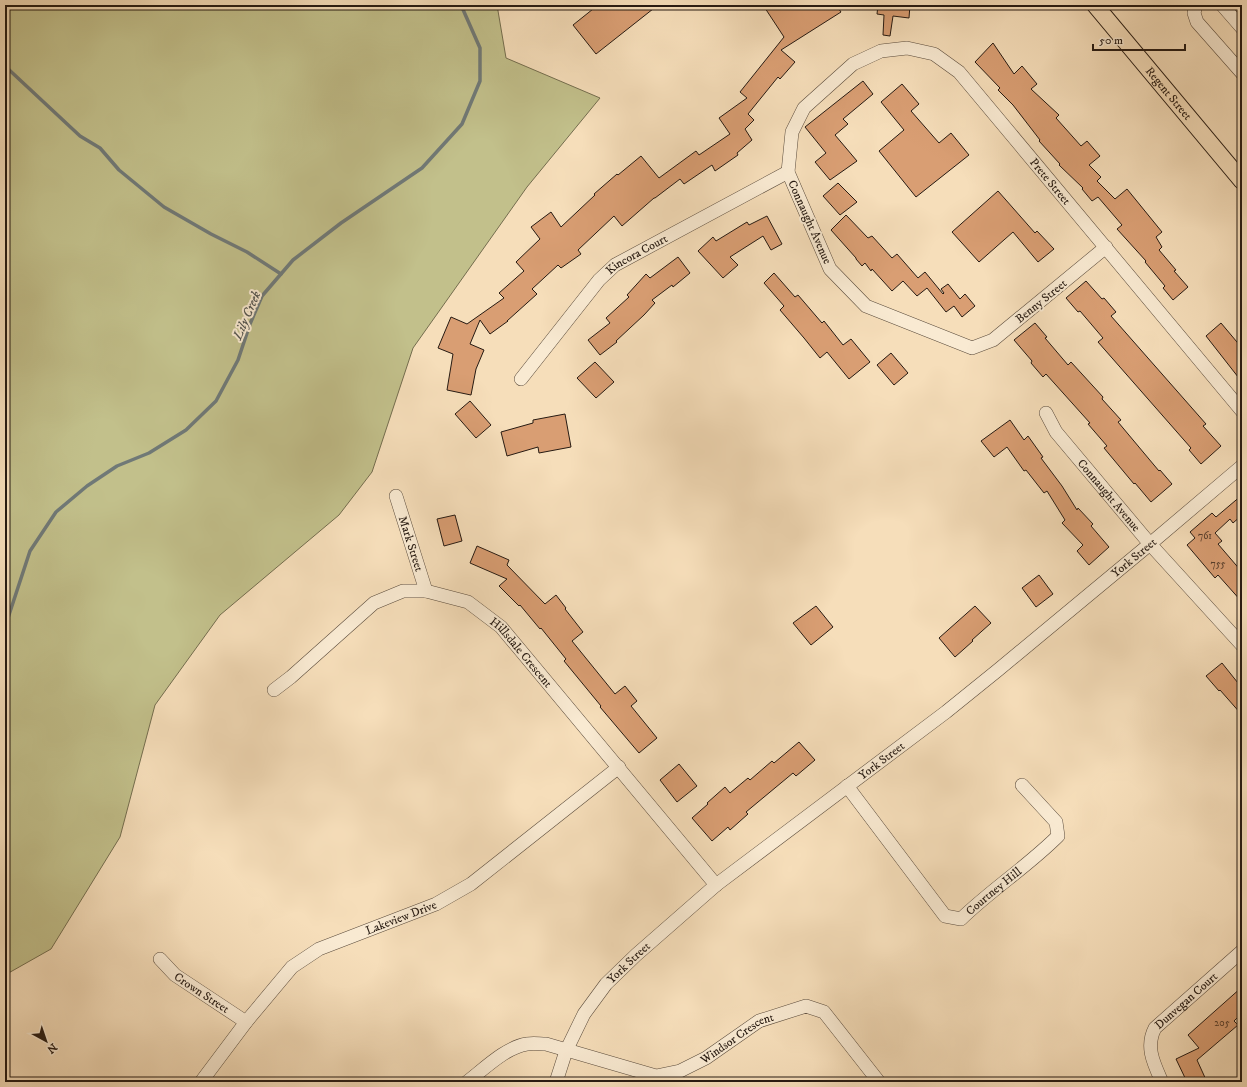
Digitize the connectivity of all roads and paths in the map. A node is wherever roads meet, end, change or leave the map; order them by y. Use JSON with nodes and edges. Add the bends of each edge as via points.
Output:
{"nodes":[{"id":1,"x":1095,"y":5,"type":"edge"},
{"id":2,"x":1196,"y":5,"type":"edge"},
{"id":3,"x":1222,"y":5,"type":"edge"},
{"id":4,"x":1242,"y":28,"type":"edge"},
{"id":5,"x":1242,"y":73,"type":"edge"},
{"id":6,"x":822,"y":92,"type":"joint"},
{"id":7,"x":788,"y":172,"type":"junction"},
{"id":8,"x":1242,"y":181,"type":"edge"},
{"id":9,"x":1106,"y":247,"type":"junction"},
{"id":10,"x":972,"y":348,"type":"joint"},
{"id":11,"x":521,"y":380,"type":"dead end"},
{"id":12,"x":1242,"y":411,"type":"edge"},
{"id":13,"x":1046,"y":413,"type":"dead end"},
{"id":14,"x":1242,"y":466,"type":"edge"},
{"id":15,"x":396,"y":496,"type":"dead end"},
{"id":16,"x":1150,"y":544,"type":"junction"},
{"id":17,"x":426,"y":591,"type":"junction"},
{"id":18,"x":1242,"y":645,"type":"edge"},
{"id":19,"x":274,"y":690,"type":"dead end"},
{"id":20,"x":619,"y":768,"type":"junction"},
{"id":21,"x":1022,"y":785,"type":"dead end"},
{"id":22,"x":847,"y":786,"type":"junction"},
{"id":23,"x":716,"y":885,"type":"junction"},
{"id":24,"x":1242,"y":951,"type":"edge"},
{"id":25,"x":160,"y":959,"type":"dead end"},
{"id":26,"x":246,"y":1022,"type":"junction"},
{"id":27,"x":566,"y":1051,"type":"junction"},
{"id":28,"x":202,"y":1082,"type":"edge"},
{"id":29,"x":467,"y":1082,"type":"edge"},
{"id":30,"x":556,"y":1082,"type":"edge"},
{"id":31,"x":879,"y":1082,"type":"edge"},
{"id":32,"x":1162,"y":1082,"type":"edge"}],
"edges":[{"from":1,"to":8,"type":"main road","name":"Regent Street"},
{"from":2,"to":5,"type":"street","via":[[1194,13],[1197,22]]},
{"from":3,"to":4,"type":"street"},
{"from":6,"to":7,"type":"street","name":"Connaught Avenue","via":[[804,108],[792,132]]},
{"from":6,"to":9,"type":"street","name":"Prete Street","via":[[853,64],[881,50],[907,48],[934,54],[959,72]]},
{"from":7,"to":10,"type":"street","name":"Connaught Avenue","via":[[830,269],[866,306]]},
{"from":7,"to":11,"type":"street","name":"Kincora Court","via":[[615,265],[599,280]]},
{"from":9,"to":10,"type":"street","name":"Benny Street","via":[[993,340]]},
{"from":9,"to":12,"type":"street","name":"Prete Street"},
{"from":13,"to":16,"type":"street","name":"Connaught Avenue","via":[[1056,432]]},
{"from":14,"to":16,"type":"street","name":"York Street"},
{"from":15,"to":17,"type":"street","name":"Mark Street"},
{"from":16,"to":18,"type":"street","name":"Connaught Avenue"},
{"from":16,"to":22,"type":"street","name":"York Street","via":[[946,712]]},
{"from":17,"to":19,"type":"street","name":"Hillsdale Crescent","via":[[403,591],[374,603],[292,677]]},
{"from":17,"to":20,"type":"street","name":"Hillsdale Crescent","via":[[468,602],[501,627]]},
{"from":20,"to":23,"type":"street","name":"Hillsdale Crescent"},
{"from":20,"to":26,"type":"street","name":"Lakeview Drive","via":[[471,884],[436,904],[320,949],[292,967]]},
{"from":21,"to":22,"type":"street","name":"Courtney Hill","via":[[1056,822],[1058,836],[961,919],[945,916]]},
{"from":22,"to":23,"type":"street","name":"York Street"},
{"from":23,"to":27,"type":"street","name":"York Street","via":[[606,984],[584,1014]]},
{"from":24,"to":32,"type":"street","name":"Dunvegan Court","via":[[1155,1028],[1151,1035],[1150,1049]]},
{"from":25,"to":26,"type":"street","name":"Crown Street","via":[[175,975]]},
{"from":26,"to":28,"type":"street","name":"Lakeview Drive"},
{"from":27,"to":29,"type":"street","name":"Windsor Crescent","via":[[546,1044],[527,1044],[514,1048]]},
{"from":27,"to":30,"type":"street","name":"York Street"},
{"from":27,"to":31,"type":"street","name":"Windsor Crescent","via":[[656,1076],[680,1071],[706,1058],[759,1021],[806,1006],[824,1012]]}]}
